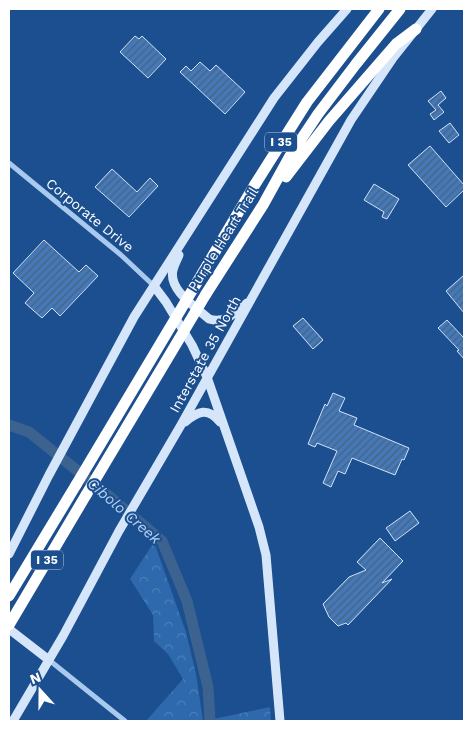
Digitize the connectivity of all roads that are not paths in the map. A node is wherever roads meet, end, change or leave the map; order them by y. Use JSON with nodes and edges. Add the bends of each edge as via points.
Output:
{"nodes":[{"id":1,"x":347,"y":9,"type":"edge"},
{"id":2,"x":379,"y":9,"type":"edge"},
{"id":3,"x":400,"y":9,"type":"edge"},
{"id":4,"x":432,"y":9,"type":"edge"},
{"id":5,"x":416,"y":29,"type":"junction"},
{"id":6,"x":9,"y":163,"type":"edge"},
{"id":7,"x":263,"y":206,"type":"junction"},
{"id":8,"x":189,"y":232,"type":"junction"},
{"id":9,"x":154,"y":286,"type":"junction"},
{"id":10,"x":251,"y":299,"type":"junction"},
{"id":11,"x":207,"y":377,"type":"junction"},
{"id":12,"x":181,"y":425,"type":"junction"},
{"id":13,"x":224,"y":426,"type":"junction"},
{"id":14,"x":9,"y":554,"type":"edge"},
{"id":15,"x":9,"y":596,"type":"edge"},
{"id":16,"x":9,"y":627,"type":"edge"},
{"id":17,"x":49,"y":660,"type":"junction"},
{"id":18,"x":13,"y":721,"type":"edge"},
{"id":19,"x":124,"y":721,"type":"edge"},
{"id":20,"x":280,"y":721,"type":"edge"}],
"edges":[{"from":1,"to":8,"type":"main road","via":[[274,98]]},
{"from":2,"to":15,"type":"highway","name":"Purple Heart Trail","number":"I 35","bridge":true,"via":[[308,102],[259,178]]},
{"from":3,"to":7,"type":"highway","name":"Purple Heart Trail","number":"I 35","via":[[318,114]]},
{"from":4,"to":5,"type":"main road","name":"Interstate 35 North"},
{"from":5,"to":7,"type":"highway","via":[[396,44],[324,127]]},
{"from":5,"to":10,"type":"main road","name":"Interstate 35 North","via":[[351,120]]},
{"from":6,"to":9,"type":"street","name":"Corporate Drive"},
{"from":7,"to":16,"type":"highway","name":"Purple Heart Trail","number":"I 35","bridge":true,"via":[[206,294]]},
{"from":8,"to":9,"type":"main road"},
{"from":8,"to":10,"type":"main road","via":[[173,270],[177,289],[215,321],[225,320]]},
{"from":9,"to":11,"type":"main road","via":[[188,338]]},
{"from":9,"to":14,"type":"main road","via":[[134,317]]},
{"from":10,"to":11,"type":"main road","name":"Interstate 35 North"},
{"from":11,"to":12,"type":"main road","name":"Interstate 35 North"},
{"from":11,"to":13,"type":"main road"},
{"from":12,"to":13,"type":"main road","via":[[192,416],[207,412]]},
{"from":12,"to":17,"type":"main road","name":"Interstate 35 North"},
{"from":13,"to":20,"type":"main road","via":[[266,556]]},
{"from":16,"to":17,"type":"main road"},
{"from":17,"to":18,"type":"main road","name":"Interstate 35 North"},
{"from":17,"to":19,"type":"street"}]}
